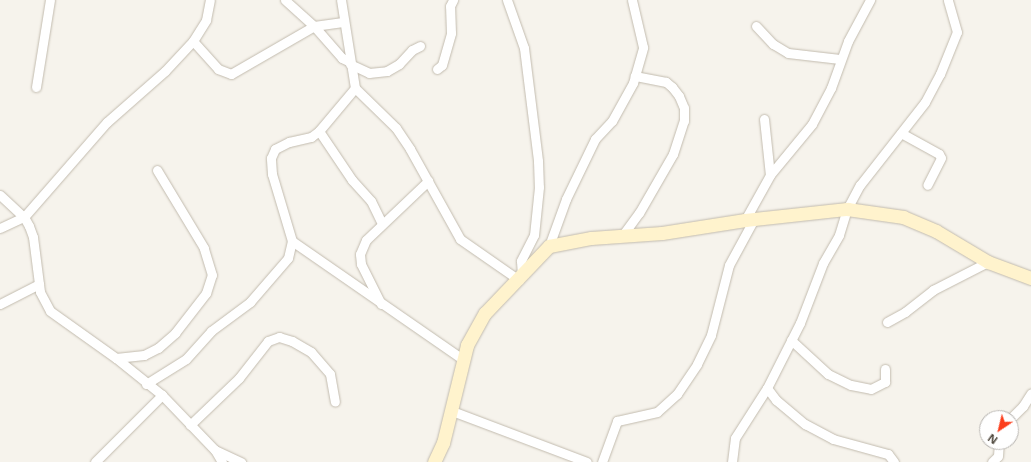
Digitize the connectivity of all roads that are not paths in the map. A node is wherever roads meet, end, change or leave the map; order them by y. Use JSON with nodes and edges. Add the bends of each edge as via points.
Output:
{"nodes":[{"id":1,"x":50,"y":0,"type":"edge"},
{"id":2,"x":210,"y":0,"type":"edge"},
{"id":3,"x":285,"y":0,"type":"edge"},
{"id":4,"x":341,"y":0,"type":"edge"},
{"id":5,"x":453,"y":0,"type":"edge"},
{"id":6,"x":507,"y":0,"type":"edge"},
{"id":7,"x":632,"y":0,"type":"edge"},
{"id":8,"x":870,"y":0,"type":"edge"},
{"id":9,"x":948,"y":0,"type":"edge"},
{"id":10,"x":343,"y":22,"type":"junction"},
{"id":11,"x":314,"y":26,"type":"junction"},
{"id":12,"x":756,"y":26,"type":"dead end"},
{"id":13,"x":193,"y":41,"type":"junction"},
{"id":14,"x":420,"y":46,"type":"dead end"},
{"id":15,"x":840,"y":59,"type":"junction"},
{"id":16,"x":350,"y":63,"type":"junction"},
{"id":17,"x":437,"y":69,"type":"dead end"},
{"id":18,"x":635,"y":76,"type":"junction"},
{"id":19,"x":36,"y":87,"type":"dead end"},
{"id":20,"x":355,"y":88,"type":"junction"},
{"id":21,"x":764,"y":119,"type":"dead end"},
{"id":22,"x":319,"y":131,"type":"junction"},
{"id":23,"x":901,"y":133,"type":"junction"},
{"id":24,"x":157,"y":170,"type":"dead end"},
{"id":25,"x":770,"y":176,"type":"junction"},
{"id":26,"x":428,"y":181,"type":"junction"},
{"id":27,"x":927,"y":185,"type":"dead end"},
{"id":28,"x":0,"y":195,"type":"edge"},
{"id":29,"x":847,"y":209,"type":"junction"},
{"id":30,"x":24,"y":217,"type":"junction"},
{"id":31,"x":749,"y":219,"type":"junction"},
{"id":32,"x":382,"y":224,"type":"junction"},
{"id":33,"x":0,"y":228,"type":"edge"},
{"id":34,"x":622,"y":236,"type":"junction"},
{"id":35,"x":292,"y":241,"type":"junction"},
{"id":36,"x":549,"y":246,"type":"junction"},
{"id":37,"x":988,"y":262,"type":"junction"},
{"id":38,"x":520,"y":277,"type":"junction"},
{"id":39,"x":1031,"y":278,"type":"edge"},
{"id":40,"x":39,"y":284,"type":"junction"},
{"id":41,"x":0,"y":304,"type":"edge"},
{"id":42,"x":381,"y":304,"type":"junction"},
{"id":43,"x":887,"y":322,"type":"dead end"},
{"id":44,"x":791,"y":340,"type":"junction"},
{"id":45,"x":116,"y":358,"type":"junction"},
{"id":46,"x":464,"y":360,"type":"junction"},
{"id":47,"x":886,"y":369,"type":"dead end"},
{"id":48,"x":146,"y":384,"type":"junction"},
{"id":49,"x":767,"y":388,"type":"junction"},
{"id":50,"x":1031,"y":393,"type":"edge"},
{"id":51,"x":162,"y":395,"type":"junction"},
{"id":52,"x":335,"y":402,"type":"dead end"},
{"id":53,"x":1019,"y":410,"type":"edge"},
{"id":54,"x":452,"y":411,"type":"junction"},
{"id":55,"x":190,"y":425,"type":"junction"},
{"id":56,"x":215,"y":450,"type":"junction"},
{"id":57,"x":998,"y":450,"type":"edge"},
{"id":58,"x":94,"y":462,"type":"edge"},
{"id":59,"x":222,"y":462,"type":"edge"},
{"id":60,"x":241,"y":462,"type":"edge"},
{"id":61,"x":434,"y":462,"type":"edge"},
{"id":62,"x":586,"y":462,"type":"edge"},
{"id":63,"x":602,"y":462,"type":"edge"},
{"id":64,"x":732,"y":462,"type":"edge"},
{"id":65,"x":894,"y":462,"type":"edge"},
{"id":66,"x":992,"y":462,"type":"edge"}],
"edges":[{"from":1,"to":19,"type":"street"},
{"from":2,"to":13,"type":"street","via":[[206,20]]},
{"from":3,"to":11,"type":"street"},
{"from":4,"to":10,"type":"street"},
{"from":5,"to":17,"type":"street","via":[[450,6],[450,33],[442,65]]},
{"from":6,"to":38,"type":"street","via":[[524,48],[538,161],[539,187],[534,235],[522,260]]},
{"from":7,"to":18,"type":"street","via":[[643,47]]},
{"from":8,"to":15,"type":"street"},
{"from":9,"to":23,"type":"street","via":[[956,27],[956,38],[930,94]]},
{"from":10,"to":11,"type":"street"},
{"from":10,"to":16,"type":"street"},
{"from":11,"to":13,"type":"street","via":[[231,74],[218,69]]},
{"from":11,"to":16,"type":"street","via":[[342,58]]},
{"from":12,"to":15,"type":"street","via":[[774,44],[788,53]]},
{"from":13,"to":30,"type":"street","via":[[165,71],[107,122]]},
{"from":14,"to":16,"type":"street","via":[[412,50],[399,64],[386,71],[369,73]]},
{"from":15,"to":25,"type":"street","via":[[831,88],[812,124]]},
{"from":16,"to":20,"type":"street"},
{"from":18,"to":34,"type":"street","via":[[666,82],[672,87],[680,96],[684,120],[673,154],[639,213]]},
{"from":18,"to":36,"type":"street","via":[[612,122],[595,139],[566,199]]},
{"from":20,"to":22,"type":"street"},
{"from":20,"to":26,"type":"street","via":[[396,128]]},
{"from":21,"to":25,"type":"street"},
{"from":22,"to":32,"type":"street","via":[[352,180],[371,201]]},
{"from":22,"to":35,"type":"street","via":[[311,137],[289,142],[275,149],[271,158],[272,174]]},
{"from":23,"to":27,"type":"street","via":[[939,154],[941,158]]},
{"from":23,"to":29,"type":"street","via":[[860,185]]},
{"from":24,"to":45,"type":"street","via":[[204,248],[212,276],[206,293],[175,333],[158,348],[144,355]]},
{"from":25,"to":31,"type":"street"},
{"from":26,"to":32,"type":"street"},
{"from":26,"to":38,"type":"street","via":[[460,239]]},
{"from":28,"to":30,"type":"street"},
{"from":29,"to":31,"type":"street"},
{"from":29,"to":37,"type":"street","via":[[903,217],[936,231]]},
{"from":29,"to":44,"type":"street","via":[[839,235],[823,263]]},
{"from":30,"to":33,"type":"street"},
{"from":30,"to":40,"type":"street","via":[[33,237]]},
{"from":31,"to":34,"type":"street","via":[[662,233]]},
{"from":31,"to":63,"type":"street","via":[[729,265],[711,334],[697,364],[677,394],[657,412],[617,421]]},
{"from":32,"to":42,"type":"street","via":[[366,240],[360,254],[361,264]]},
{"from":34,"to":36,"type":"street","via":[[591,238]]},
{"from":35,"to":42,"type":"street"},
{"from":35,"to":48,"type":"street","via":[[292,250],[288,258],[250,302],[211,331],[186,359]]},
{"from":36,"to":38,"type":"street"},
{"from":37,"to":39,"type":"street"},
{"from":37,"to":43,"type":"street","via":[[933,290],[905,312]]},
{"from":38,"to":46,"type":"street","via":[[485,313],[468,345]]},
{"from":40,"to":41,"type":"street"},
{"from":40,"to":45,"type":"street","via":[[40,292],[50,311]]},
{"from":42,"to":46,"type":"street"},
{"from":44,"to":47,"type":"street","via":[[828,374],[851,385],[871,388],[880,385],[885,382]]},
{"from":44,"to":49,"type":"street"},
{"from":45,"to":48,"type":"street"},
{"from":46,"to":54,"type":"street"},
{"from":48,"to":51,"type":"street"},
{"from":49,"to":64,"type":"street","via":[[736,438]]},
{"from":49,"to":65,"type":"street","via":[[776,400],[811,428],[832,439],[888,454]]},
{"from":50,"to":53,"type":"street"},
{"from":51,"to":55,"type":"street"},
{"from":51,"to":58,"type":"street"},
{"from":52,"to":55,"type":"street","via":[[330,374],[311,352],[279,337],[268,341],[239,378]]},
{"from":54,"to":61,"type":"street","via":[[443,443]]},
{"from":54,"to":62,"type":"street"},
{"from":55,"to":56,"type":"street"},
{"from":56,"to":59,"type":"street"},
{"from":56,"to":60,"type":"street"},
{"from":57,"to":66,"type":"street","via":[[998,456]]}]}
